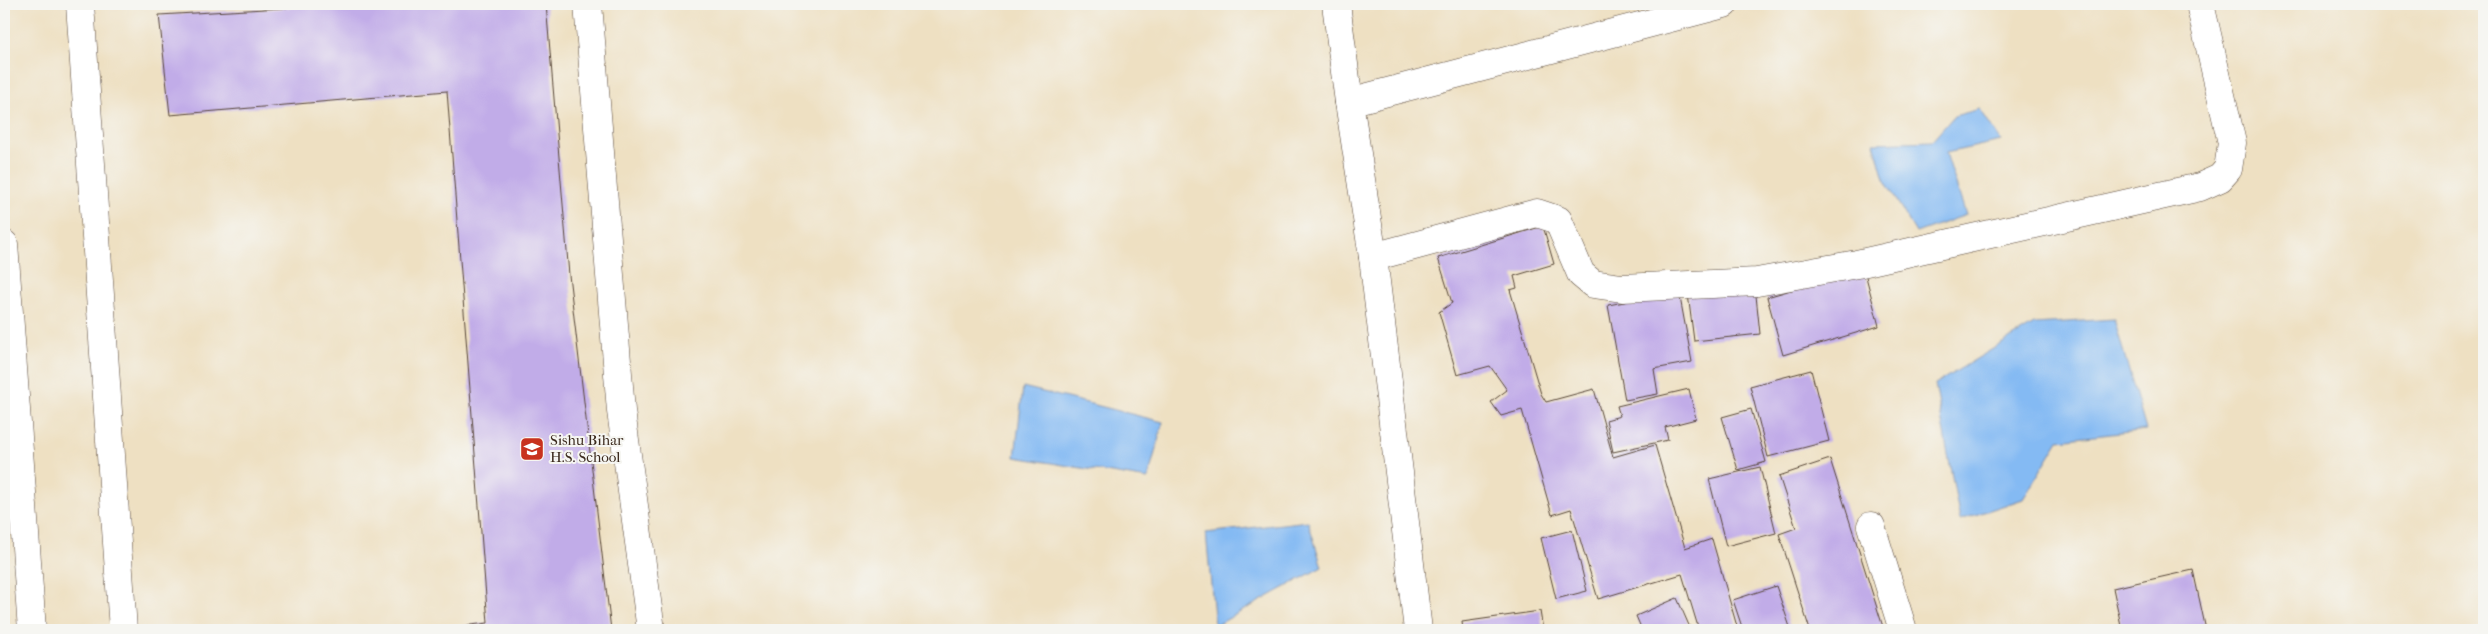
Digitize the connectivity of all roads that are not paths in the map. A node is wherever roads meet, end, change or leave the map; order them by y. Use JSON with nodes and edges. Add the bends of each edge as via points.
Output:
{"nodes":[{"id":1,"x":80,"y":4,"type":"edge"},
{"id":2,"x":588,"y":4,"type":"edge"},
{"id":3,"x":1336,"y":4,"type":"edge"},
{"id":4,"x":1724,"y":4,"type":"edge"},
{"id":5,"x":2200,"y":4,"type":"edge"},
{"id":6,"x":1349,"y":102,"type":"junction"},
{"id":7,"x":4,"y":244,"type":"edge"},
{"id":8,"x":1373,"y":257,"type":"junction"},
{"id":9,"x":1870,"y":526,"type":"dead end"},
{"id":10,"x":32,"y":630,"type":"edge"},
{"id":11,"x":123,"y":630,"type":"edge"},
{"id":12,"x":651,"y":630,"type":"edge"},
{"id":13,"x":1418,"y":630,"type":"edge"},
{"id":14,"x":1903,"y":630,"type":"edge"}],
"edges":[{"from":1,"to":11,"type":"street"},
{"from":2,"to":12,"type":"street","via":[[621,411]]},
{"from":3,"to":6,"type":"street"},
{"from":4,"to":6,"type":"street"},
{"from":5,"to":8,"type":"street","via":[[2232,143],[2228,169],[2220,178],[2200,186],[1857,264],[1757,282],[1622,288],[1593,284],[1581,274],[1558,220],[1538,212]]},
{"from":6,"to":8,"type":"street"},
{"from":7,"to":10,"type":"street"},
{"from":8,"to":13,"type":"street"},
{"from":9,"to":14,"type":"street"}]}
